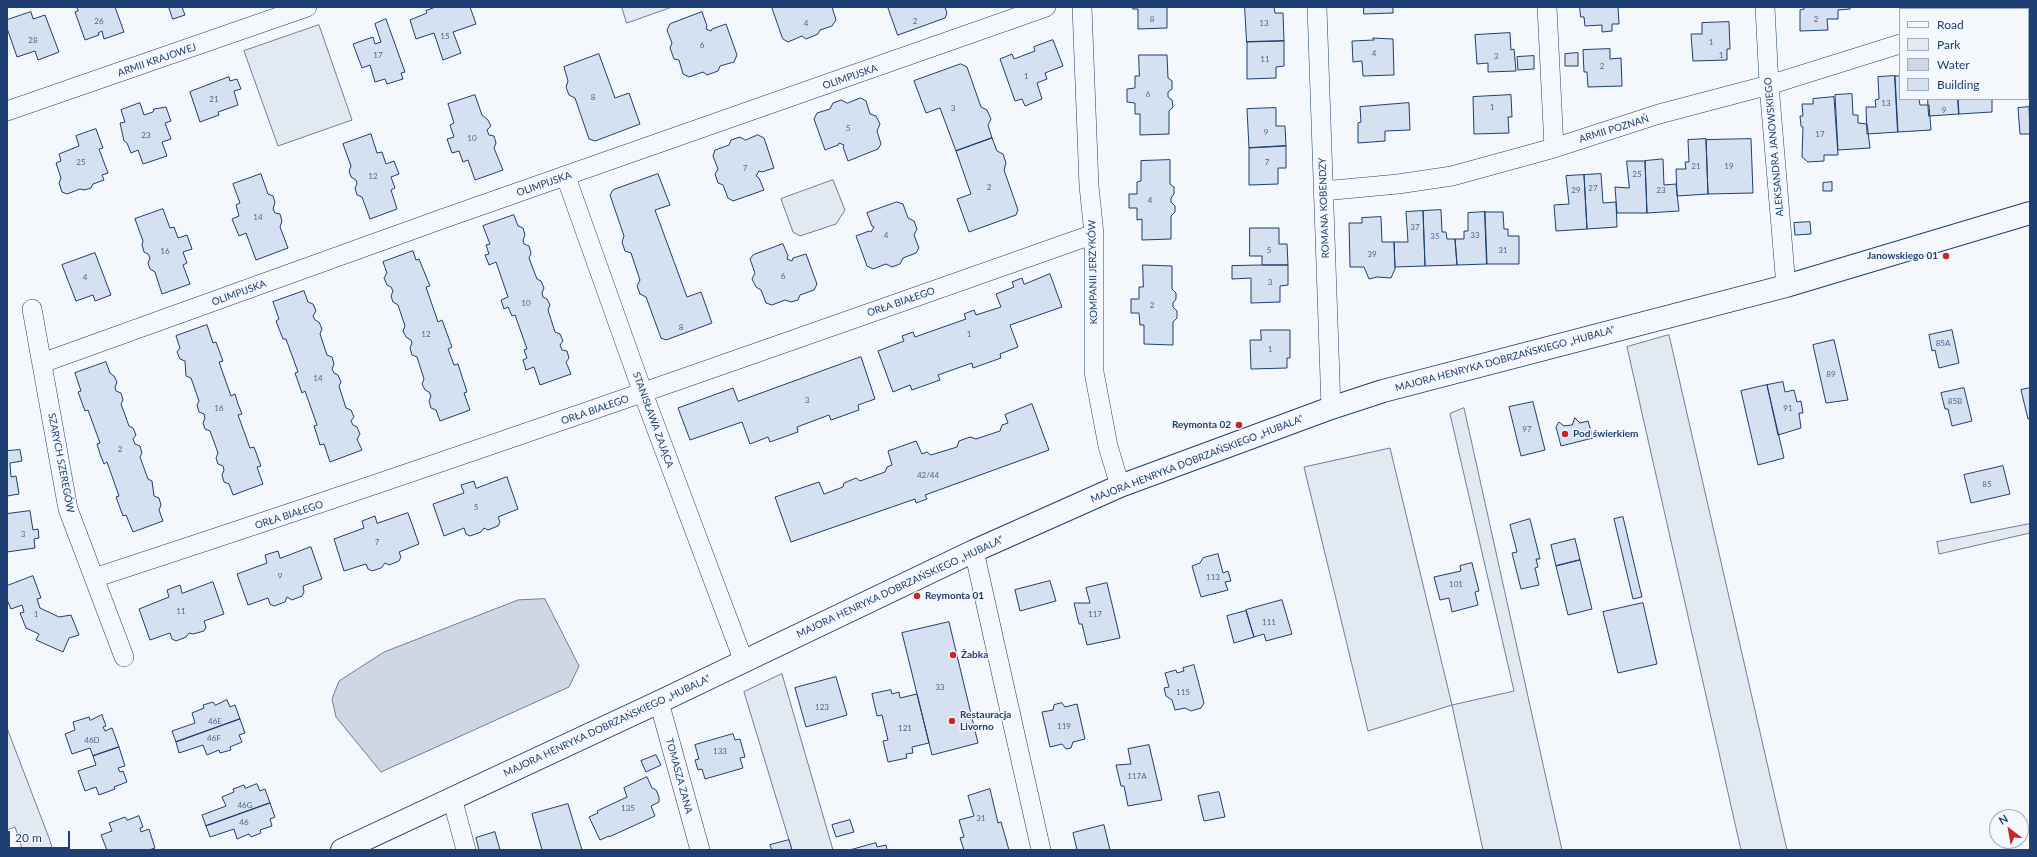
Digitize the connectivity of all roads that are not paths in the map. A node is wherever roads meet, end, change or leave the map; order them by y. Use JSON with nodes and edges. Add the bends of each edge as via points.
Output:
{"nodes":[{"id":1,"x":307,"y":7,"type":"edge"},
{"id":2,"x":1046,"y":7,"type":"edge"},
{"id":3,"x":1082,"y":7,"type":"edge"},
{"id":4,"x":1317,"y":7,"type":"edge"},
{"id":5,"x":1547,"y":7,"type":"edge"},
{"id":6,"x":1765,"y":7,"type":"edge"},
{"id":7,"x":1899,"y":44,"type":"edge"},
{"id":8,"x":1769,"y":86,"type":"junction"},
{"id":9,"x":7,"y":111,"type":"edge"},
{"id":10,"x":1554,"y":148,"type":"junction"},
{"id":11,"x":566,"y":177,"type":"junction"},
{"id":12,"x":1323,"y":191,"type":"junction"},
{"id":13,"x":2030,"y":213,"type":"edge"},
{"id":14,"x":1094,"y":234,"type":"junction"},
{"id":15,"x":1786,"y":286,"type":"junction"},
{"id":16,"x":32,"y":309,"type":"dead end"},
{"id":17,"x":42,"y":363,"type":"junction"},
{"id":18,"x":643,"y":393,"type":"junction"},
{"id":19,"x":1331,"y":408,"type":"junction"},
{"id":20,"x":1120,"y":486,"type":"junction"},
{"id":21,"x":974,"y":551,"type":"junction"},
{"id":22,"x":94,"y":578,"type":"junction"},
{"id":23,"x":124,"y":657,"type":"dead end"},
{"id":24,"x":744,"y":662,"type":"junction"},
{"id":25,"x":659,"y":702,"type":"junction"},
{"id":26,"x":452,"y":798,"type":"junction"},
{"id":27,"x":342,"y":850,"type":"edge"},
{"id":28,"x":466,"y":850,"type":"edge"},
{"id":29,"x":700,"y":850,"type":"edge"},
{"id":30,"x":1041,"y":850,"type":"edge"}],
"edges":[{"from":1,"to":9,"type":"street","name":"ARMII KRAJOWEJ"},
{"from":2,"to":11,"type":"street","name":"OLIMPIJSKA"},
{"from":3,"to":14,"type":"street","name":"KOMPANII JERZYKÓW","via":[[1089,186]]},
{"from":4,"to":12,"type":"street","name":"ROMANA KOBENDZY"},
{"from":5,"to":10,"type":"street"},
{"from":6,"to":8,"type":"street","name":"ALEKSANDRA JANOWSKIEGO"},
{"from":7,"to":8,"type":"street","name":"ARMII POZNAŃ"},
{"from":8,"to":10,"type":"street","name":"ARMII POZNAŃ","via":[[1659,114]]},
{"from":8,"to":15,"type":"street","name":"ALEKSANDRA JANOWSKIEGO"},
{"from":10,"to":12,"type":"street","name":"ARMII POZNAŃ","via":[[1452,176]]},
{"from":11,"to":17,"type":"street","name":"OLIMPIJSKA"},
{"from":11,"to":18,"type":"street","name":"STANISŁAWA ZAJĄCA"},
{"from":12,"to":19,"type":"street","name":"ROMANA KOBENDZY"},
{"from":13,"to":15,"type":"street","name":"MAJORA HENRYKA DOBRZAŃSKIEGO „HUBALA”"},
{"from":14,"to":18,"type":"street","name":"ORŁA BIAŁEGO"},
{"from":14,"to":20,"type":"street","name":"KOMPANII JERZYKÓW","via":[[1094,372],[1108,446]]},
{"from":15,"to":19,"type":"street","name":"MAJORA HENRYKA DOBRZAŃSKIEGO „HUBALA”","via":[[1383,391]]},
{"from":16,"to":17,"type":"street","name":"SZARYCH SZEREGÓW"},
{"from":17,"to":22,"type":"street","name":"SZARYCH SZEREGÓW","via":[[68,509]]},
{"from":18,"to":22,"type":"street","name":"ORŁA BIAŁEGO","via":[[311,508]]},
{"from":18,"to":24,"type":"street","name":"STANISŁAWA ZAJĄCA"},
{"from":19,"to":20,"type":"street","name":"MAJORA HENRYKA DOBRZAŃSKIEGO „HUBALA”"},
{"from":20,"to":21,"type":"street","name":"MAJORA HENRYKA DOBRZAŃSKIEGO „HUBALA”"},
{"from":21,"to":24,"type":"street","name":"MAJORA HENRYKA DOBRZAŃSKIEGO „HUBALA”"},
{"from":21,"to":30,"type":"street"},
{"from":22,"to":23,"type":"street","name":"SZARYCH SZEREGÓW"},
{"from":24,"to":25,"type":"street","name":"MAJORA HENRYKA DOBRZAŃSKIEGO „HUBALA”"},
{"from":25,"to":26,"type":"street","name":"MAJORA HENRYKA DOBRZAŃSKIEGO „HUBALA”"},
{"from":25,"to":29,"type":"street","name":"TOMASZA ZANA"},
{"from":26,"to":27,"type":"street","name":"MAJORA HENRYKA DOBRZAŃSKIEGO „HUBALA”"},
{"from":26,"to":28,"type":"street"}]}
